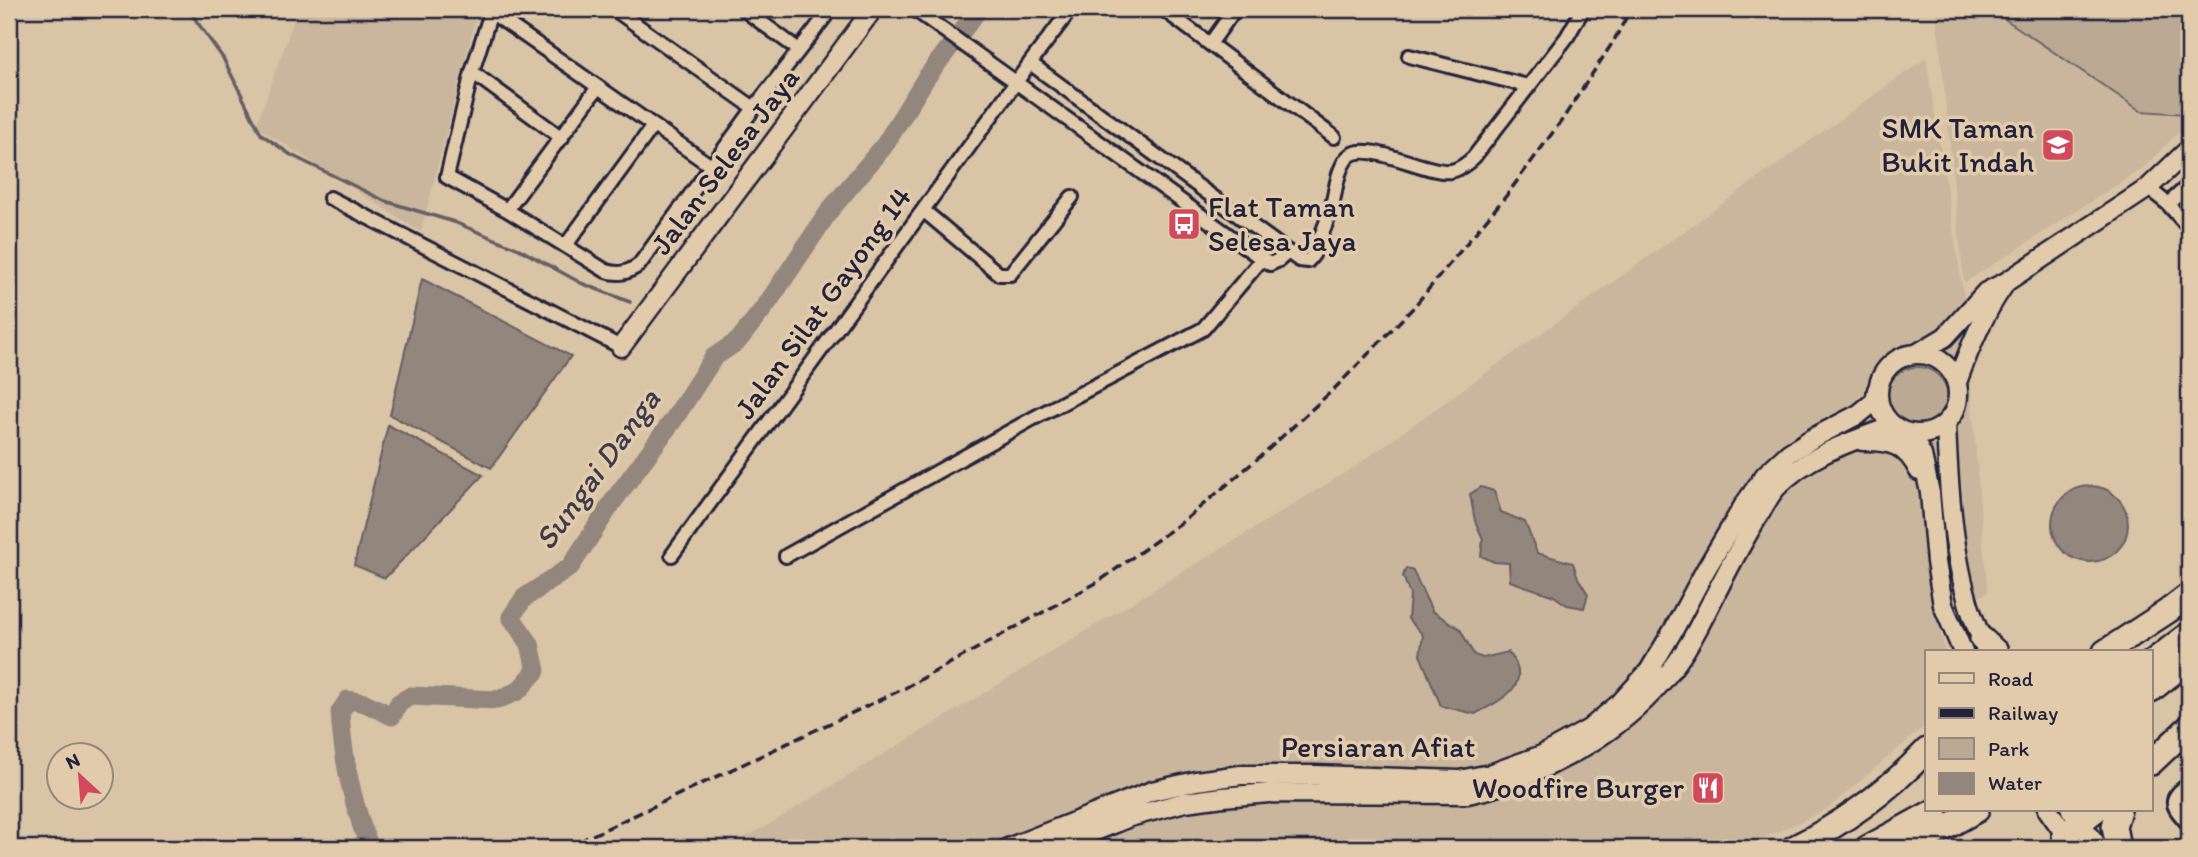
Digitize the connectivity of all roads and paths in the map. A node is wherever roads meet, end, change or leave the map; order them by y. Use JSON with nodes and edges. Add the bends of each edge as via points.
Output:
{"nodes":[{"id":1,"x":614,"y":9,"type":"edge"},
{"id":2,"x":743,"y":9,"type":"edge"},
{"id":3,"x":831,"y":9,"type":"edge"},
{"id":4,"x":873,"y":9,"type":"edge"},
{"id":5,"x":914,"y":9,"type":"edge"},
{"id":6,"x":1071,"y":9,"type":"edge"},
{"id":7,"x":1163,"y":9,"type":"edge"},
{"id":8,"x":1236,"y":9,"type":"edge"},
{"id":9,"x":1583,"y":9,"type":"edge"},
{"id":10,"x":491,"y":11,"type":"edge"},
{"id":11,"x":1210,"y":44,"type":"junction"},
{"id":12,"x":799,"y":50,"type":"junction"},
{"id":13,"x":1409,"y":56,"type":"dead end"},
{"id":14,"x":1030,"y":63,"type":"junction"},
{"id":15,"x":472,"y":72,"type":"junction"},
{"id":16,"x":1015,"y":81,"type":"junction"},
{"id":17,"x":1528,"y":86,"type":"junction"},
{"id":18,"x":598,"y":87,"type":"junction"},
{"id":19,"x":754,"y":108,"type":"junction"},
{"id":20,"x":653,"y":126,"type":"junction"},
{"id":21,"x":1334,"y":136,"type":"dead end"},
{"id":22,"x":562,"y":138,"type":"junction"},
{"id":23,"x":2189,"y":149,"type":"edge"},
{"id":24,"x":711,"y":166,"type":"junction"},
{"id":25,"x":2189,"y":185,"type":"edge"},
{"id":26,"x":2148,"y":188,"type":"junction"},
{"id":27,"x":1072,"y":197,"type":"dead end"},
{"id":28,"x":330,"y":198,"type":"dead end"},
{"id":29,"x":2168,"y":204,"type":"junction"},
{"id":30,"x":508,"y":210,"type":"junction"},
{"id":31,"x":923,"y":210,"type":"junction"},
{"id":32,"x":2189,"y":228,"type":"edge"},
{"id":33,"x":566,"y":245,"type":"junction"},
{"id":34,"x":1288,"y":252,"type":"junction"},
{"id":35,"x":1262,"y":259,"type":"junction"},
{"id":36,"x":2006,"y":282,"type":"junction"},
{"id":37,"x":621,"y":347,"type":"joint"},
{"id":38,"x":1918,"y":354,"type":"junction"},
{"id":39,"x":1956,"y":382,"type":"junction"},
{"id":40,"x":1877,"y":390,"type":"junction"},
{"id":41,"x":1946,"y":423,"type":"junction"},
{"id":42,"x":1899,"y":429,"type":"junction"},
{"id":43,"x":1852,"y":441,"type":"junction"},
{"id":44,"x":1779,"y":474,"type":"junction"},
{"id":45,"x":1930,"y":493,"type":"junction"},
{"id":46,"x":672,"y":555,"type":"dead end"},
{"id":47,"x":786,"y":556,"type":"dead end"},
{"id":48,"x":2189,"y":595,"type":"edge"},
{"id":49,"x":2189,"y":634,"type":"edge"},
{"id":50,"x":1982,"y":649,"type":"edge"},
{"id":51,"x":2108,"y":650,"type":"edge"},
{"id":52,"x":2189,"y":660,"type":"edge"},
{"id":53,"x":2152,"y":662,"type":"edge"},
{"id":54,"x":2152,"y":689,"type":"edge"},
{"id":55,"x":2189,"y":727,"type":"edge"},
{"id":56,"x":1925,"y":753,"type":"edge"},
{"id":57,"x":2152,"y":762,"type":"edge"},
{"id":58,"x":1313,"y":784,"type":"junction"},
{"id":59,"x":2189,"y":784,"type":"edge"},
{"id":60,"x":1932,"y":812,"type":"edge"},
{"id":61,"x":1973,"y":812,"type":"edge"},
{"id":62,"x":2118,"y":812,"type":"edge"},
{"id":63,"x":2070,"y":821,"type":"edge"},
{"id":64,"x":2189,"y":825,"type":"edge"},
{"id":65,"x":1008,"y":848,"type":"edge"},
{"id":66,"x":1054,"y":848,"type":"edge"},
{"id":67,"x":1793,"y":848,"type":"edge"},
{"id":68,"x":1867,"y":848,"type":"edge"},
{"id":69,"x":1909,"y":848,"type":"edge"},
{"id":70,"x":2099,"y":848,"type":"edge"},
{"id":71,"x":2118,"y":848,"type":"edge"}],
"edges":[{"from":1,"to":19,"type":"street"},
{"from":2,"to":12,"type":"street"},
{"from":3,"to":12,"type":"street"},
{"from":4,"to":37,"type":"street","name":"Jalan Selesa Jaya"},
{"from":5,"to":16,"type":"street"},
{"from":6,"to":14,"type":"street","name":"Jalan Silat Gayong 14"},
{"from":7,"to":11,"type":"street"},
{"from":8,"to":11,"type":"street"},
{"from":9,"to":17,"type":"street"},
{"from":10,"to":15,"type":"street"},
{"from":10,"to":18,"type":"street"},
{"from":11,"to":21,"type":"street"},
{"from":12,"to":19,"type":"street"},
{"from":13,"to":17,"type":"street"},
{"from":14,"to":16,"type":"street","name":"Jalan Silat Gayong 14"},
{"from":14,"to":34,"type":"street"},
{"from":15,"to":22,"type":"street"},
{"from":15,"to":30,"type":"street","via":[[447,177]]},
{"from":16,"to":31,"type":"street","name":"Jalan Silat Gayong 14"},
{"from":16,"to":35,"type":"street"},
{"from":17,"to":34,"type":"street","via":[[1474,157],[1453,171],[1389,156],[1351,153],[1344,161],[1313,255],[1308,261],[1299,260]]},
{"from":18,"to":20,"type":"street"},
{"from":18,"to":22,"type":"street"},
{"from":19,"to":24,"type":"street"},
{"from":20,"to":24,"type":"street"},
{"from":20,"to":33,"type":"street"},
{"from":22,"to":30,"type":"street"},
{"from":23,"to":26,"type":"street"},
{"from":24,"to":33,"type":"street","via":[[639,265],[626,273],[606,271]]},
{"from":25,"to":29,"type":"street"},
{"from":26,"to":29,"type":"street"},
{"from":26,"to":36,"type":"street"},
{"from":27,"to":31,"type":"street","via":[[1010,274],[999,274]]},
{"from":28,"to":37,"type":"street"},
{"from":29,"to":32,"type":"street"},
{"from":30,"to":33,"type":"street"},
{"from":31,"to":46,"type":"street","name":"Jalan Silat Gayong 14"},
{"from":34,"to":35,"type":"street","via":[[1275,263]]},
{"from":35,"to":47,"type":"street","via":[[1203,329]]},
{"from":36,"to":38,"type":"street","via":[[1986,292],[1945,337]]},
{"from":36,"to":39,"type":"street","via":[[1987,309]]},
{"from":38,"to":39,"type":"street","via":[[1942,361]]},
{"from":38,"to":40,"type":"street","via":[[1896,360]]},
{"from":39,"to":41,"type":"street","via":[[1957,404]]},
{"from":40,"to":42,"type":"street","via":[[1884,416]]},
{"from":40,"to":44,"type":"street","name":"Persiaran Afiat","via":[[1875,401],[1859,414],[1789,453]]},
{"from":41,"to":42,"type":"street","via":[[1926,433]]},
{"from":41,"to":50,"type":"street","via":[[1959,560]]},
{"from":42,"to":43,"type":"street","name":"Persiaran Afiat"},
{"from":42,"to":45,"type":"street","via":[[1922,455]]},
{"from":43,"to":44,"type":"street","name":"Persiaran Afiat","via":[[1795,471]]},
{"from":43,"to":45,"type":"street","via":[[1880,440],[1905,449]]},
{"from":44,"to":58,"type":"street","name":"Persiaran Afiat","via":[[1775,490],[1667,675],[1603,736],[1555,762],[1468,794]]},
{"from":45,"to":50,"type":"street","via":[[1943,606]]},
{"from":48,"to":51,"type":"highway"},
{"from":49,"to":53,"type":"highway"},
{"from":52,"to":54,"type":"highway"},
{"from":55,"to":57,"type":"highway"},
{"from":56,"to":67,"type":"highway","via":[[1870,803]]},
{"from":58,"to":65,"type":"street","name":"Persiaran Afiat","via":[[1241,775],[1196,781],[1152,791]]},
{"from":58,"to":66,"type":"street","name":"Persiaran Afiat","via":[[1185,803],[1119,820]]},
{"from":59,"to":64,"type":"street","via":[[2173,801]]},
{"from":60,"to":68,"type":"highway"},
{"from":61,"to":69,"type":"highway"},
{"from":62,"to":71,"type":"highway","via":[[2113,826]]},
{"from":63,"to":70,"type":"street"}]}
